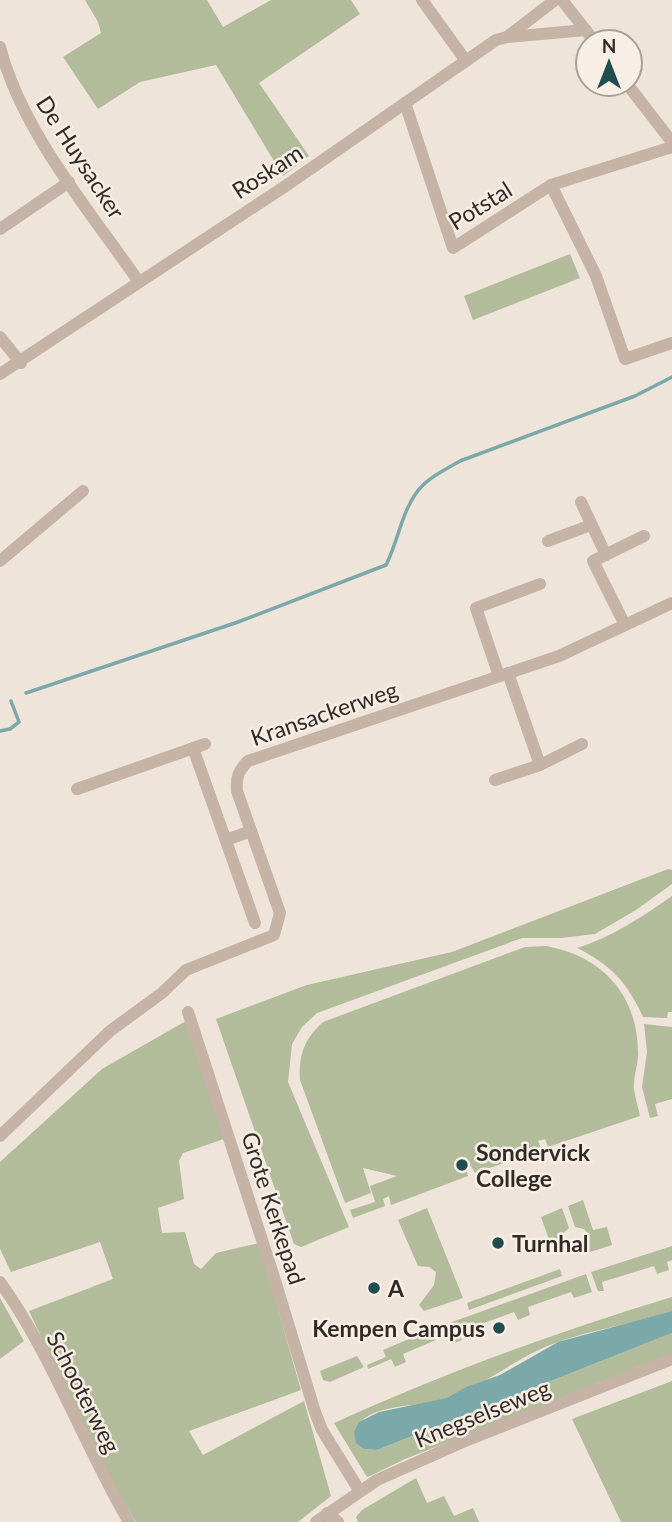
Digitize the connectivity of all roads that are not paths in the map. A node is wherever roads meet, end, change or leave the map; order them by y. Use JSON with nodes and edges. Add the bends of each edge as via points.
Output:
{"nodes":[{"id":1,"x":422,"y":0,"type":"edge"},
{"id":2,"x":555,"y":0,"type":"edge"},
{"id":3,"x":562,"y":0,"type":"edge"},
{"id":4,"x":584,"y":28,"type":"edge"},
{"id":5,"x":574,"y":31,"type":"edge"},
{"id":6,"x":507,"y":37,"type":"junction"},
{"id":7,"x":0,"y":47,"type":"edge"},
{"id":8,"x":466,"y":61,"type":"junction"},
{"id":9,"x":638,"y":98,"type":"edge"},
{"id":10,"x":405,"y":103,"type":"junction"},
{"id":11,"x":672,"y":144,"type":"edge"},
{"id":12,"x":69,"y":182,"type":"junction"},
{"id":13,"x":551,"y":185,"type":"junction"},
{"id":14,"x":0,"y":229,"type":"edge"},
{"id":15,"x":139,"y":282,"type":"junction"},
{"id":16,"x":0,"y":337,"type":"edge"},
{"id":17,"x":672,"y":343,"type":"edge"},
{"id":18,"x":21,"y":363,"type":"junction"},
{"id":19,"x":0,"y":374,"type":"edge"},
{"id":20,"x":83,"y":491,"type":"dead end"},
{"id":21,"x":581,"y":502,"type":"dead end"},
{"id":22,"x":591,"y":525,"type":"junction"},
{"id":23,"x":644,"y":536,"type":"dead end"},
{"id":24,"x":548,"y":541,"type":"dead end"},
{"id":25,"x":606,"y":555,"type":"junction"},
{"id":26,"x":0,"y":561,"type":"edge"},
{"id":27,"x":540,"y":584,"type":"dead end"},
{"id":28,"x":672,"y":603,"type":"edge"},
{"id":29,"x":625,"y":625,"type":"junction"},
{"id":30,"x":503,"y":675,"type":"junction"},
{"id":31,"x":582,"y":744,"type":"dead end"},
{"id":32,"x":540,"y":765,"type":"junction"},
{"id":33,"x":495,"y":780,"type":"dead end"},
{"id":34,"x":77,"y":789,"type":"dead end"},
{"id":35,"x":251,"y":831,"type":"junction"},
{"id":36,"x":226,"y":840,"type":"junction"},
{"id":37,"x":255,"y":923,"type":"dead end"},
{"id":38,"x":188,"y":1012,"type":"dead end"},
{"id":39,"x":0,"y":1136,"type":"edge"},
{"id":40,"x":0,"y":1282,"type":"edge"},
{"id":41,"x":672,"y":1359,"type":"edge"},
{"id":42,"x":359,"y":1490,"type":"junction"},
{"id":43,"x":327,"y":1513,"type":"junction"},
{"id":44,"x":130,"y":1522,"type":"edge"},
{"id":45,"x":316,"y":1522,"type":"edge"},
{"id":46,"x":338,"y":1522,"type":"edge"}],
"edges":[{"from":1,"to":8,"type":"street"},
{"from":2,"to":6,"type":"street","name":"Roskam"},
{"from":3,"to":4,"type":"street"},
{"from":5,"to":6,"type":"street"},
{"from":6,"to":8,"type":"street","name":"Roskam"},
{"from":7,"to":12,"type":"street","name":"De Huysacker","via":[[19,101]]},
{"from":8,"to":10,"type":"street","name":"Roskam"},
{"from":9,"to":11,"type":"street"},
{"from":10,"to":13,"type":"street","name":"Potstal","via":[[453,248]]},
{"from":10,"to":15,"type":"street","name":"Roskam"},
{"from":11,"to":13,"type":"street","name":"Potstal"},
{"from":12,"to":14,"type":"street"},
{"from":12,"to":15,"type":"street","name":"De Huysacker"},
{"from":13,"to":17,"type":"street","via":[[596,276],[625,359]]},
{"from":15,"to":18,"type":"street","name":"Roskam"},
{"from":16,"to":18,"type":"street"},
{"from":18,"to":19,"type":"street","name":"Roskam"},
{"from":20,"to":26,"type":"street"},
{"from":21,"to":22,"type":"street"},
{"from":22,"to":24,"type":"street"},
{"from":22,"to":25,"type":"street"},
{"from":23,"to":25,"type":"street"},
{"from":25,"to":29,"type":"street","via":[[593,561]]},
{"from":27,"to":30,"type":"street","via":[[476,608]]},
{"from":28,"to":29,"type":"street","name":"Kransackerweg"},
{"from":29,"to":30,"type":"street","name":"Kransackerweg","via":[[559,656]]},
{"from":30,"to":32,"type":"street"},
{"from":30,"to":35,"type":"street","name":"Kransackerweg","via":[[248,761],[236,780]]},
{"from":31,"to":32,"type":"street"},
{"from":32,"to":33,"type":"street"},
{"from":34,"to":36,"type":"street","via":[[199,746]]},
{"from":35,"to":36,"type":"street"},
{"from":35,"to":39,"type":"street","name":"Kransackerweg","via":[[280,913],[274,934],[186,971],[110,1031]]},
{"from":36,"to":37,"type":"street"},
{"from":38,"to":42,"type":"street","name":"Grote Kerkepad","via":[[315,1412]]},
{"from":40,"to":44,"type":"street","name":"Schooterweg"},
{"from":41,"to":42,"type":"street","name":"Knegselseweg","via":[[465,1441]]},
{"from":42,"to":43,"type":"street","name":"Knegselseweg"},
{"from":43,"to":45,"type":"street","name":"Knegselseweg"},
{"from":43,"to":46,"type":"street"}]}
